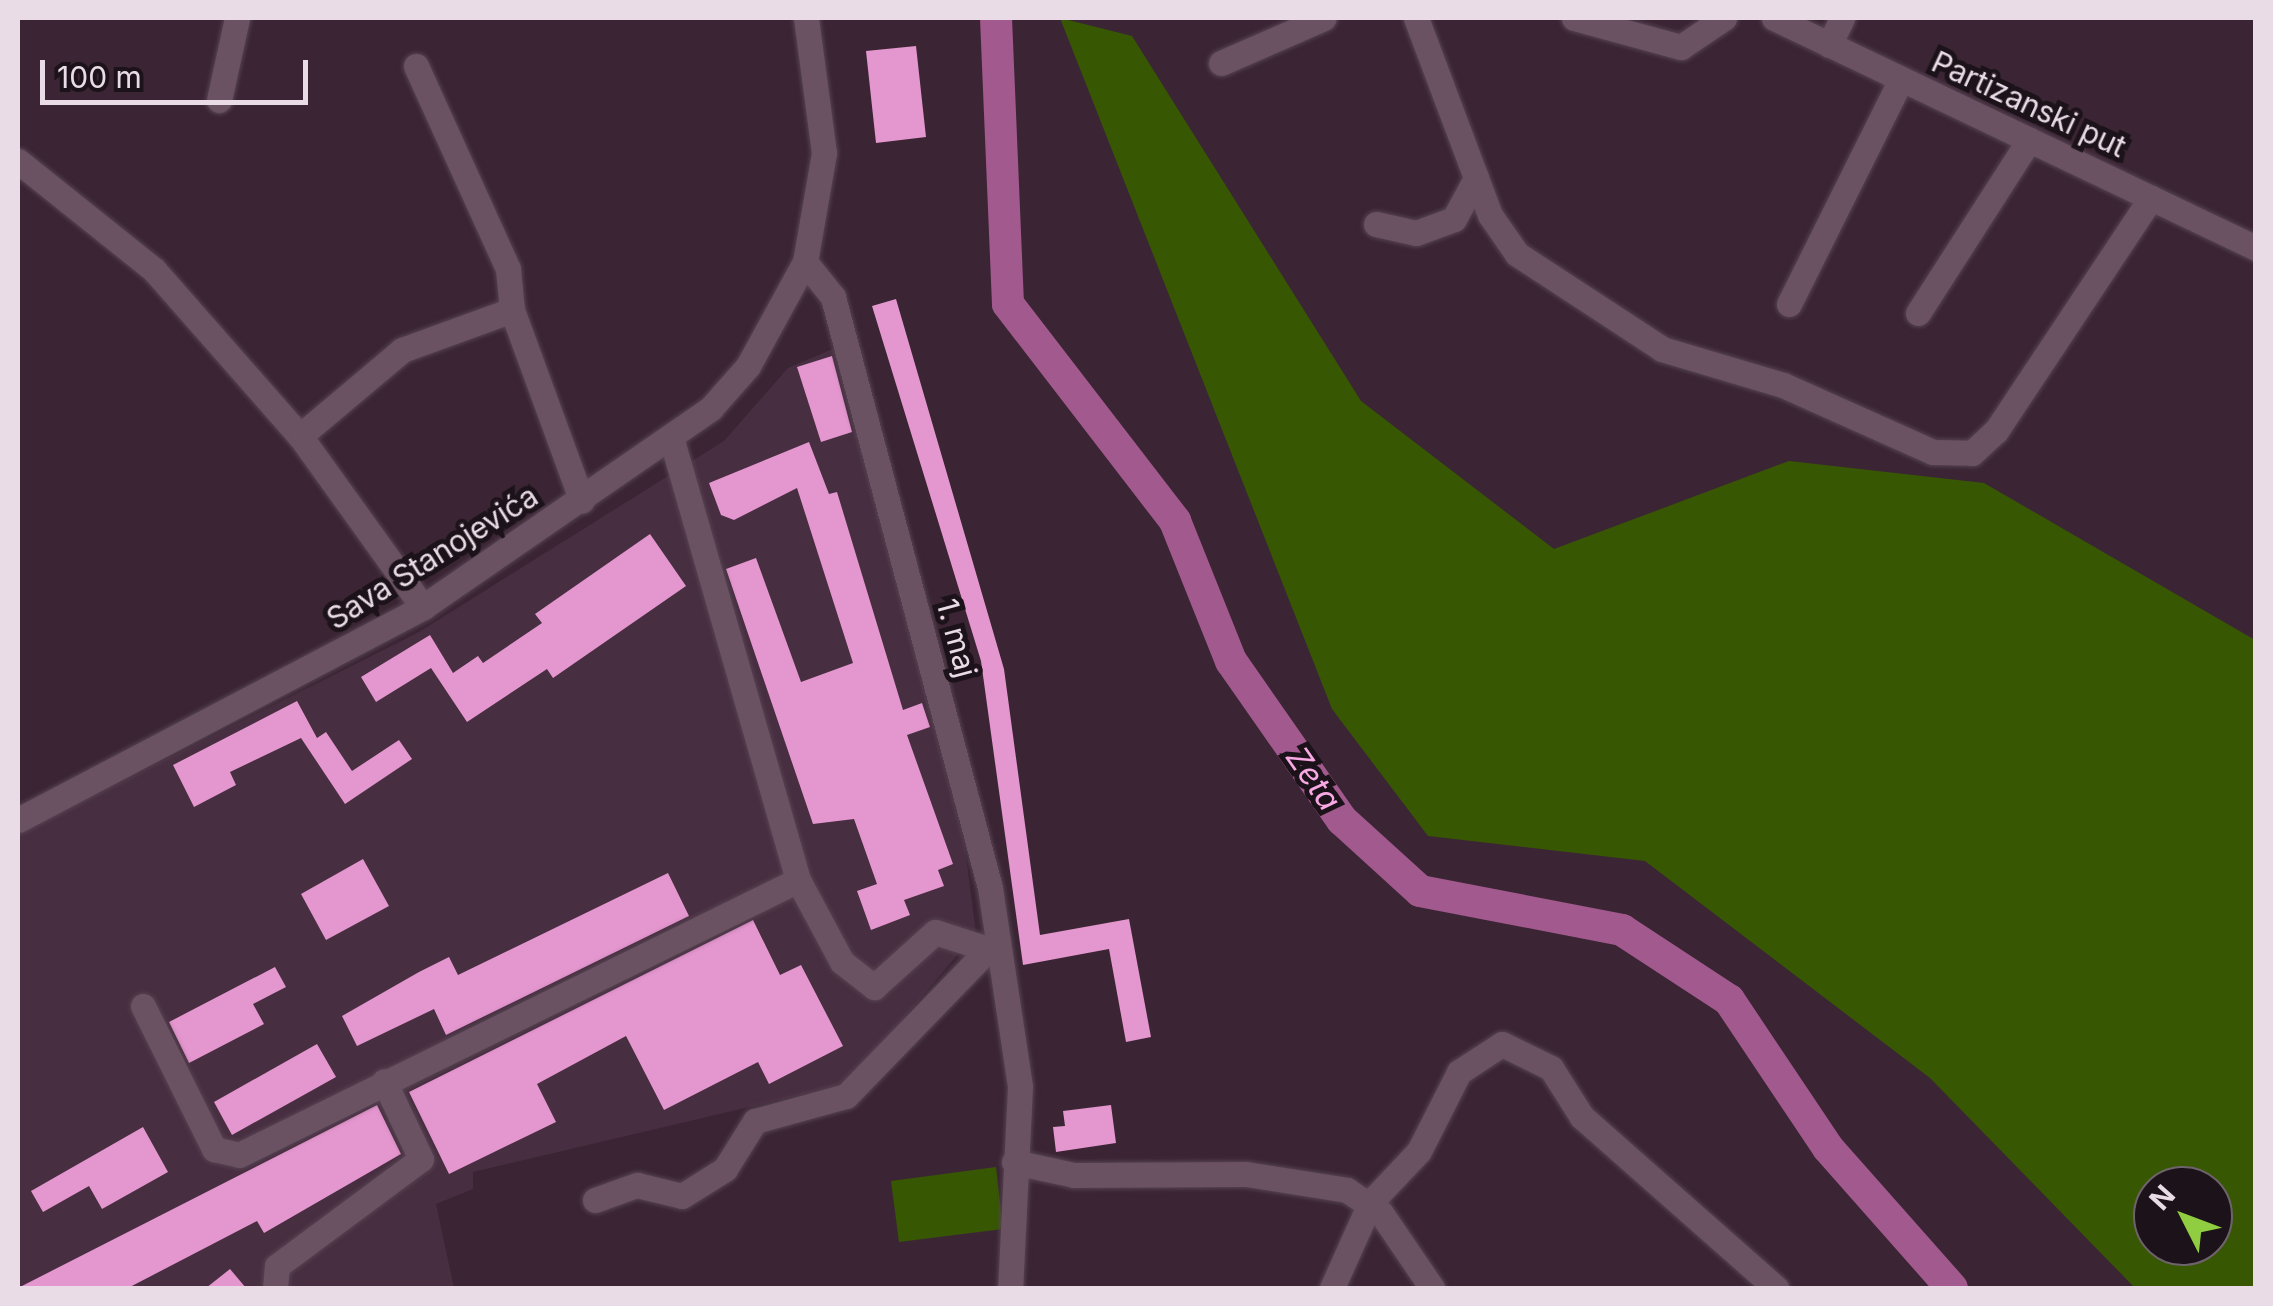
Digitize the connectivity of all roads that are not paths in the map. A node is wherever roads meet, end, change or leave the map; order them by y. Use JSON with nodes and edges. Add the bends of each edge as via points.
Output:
{"nodes":[{"id":1,"x":237,"y":18,"type":"edge"},
{"id":2,"x":806,"y":18,"type":"edge"},
{"id":3,"x":1324,"y":18,"type":"edge"},
{"id":4,"x":1416,"y":18,"type":"edge"},
{"id":5,"x":1574,"y":18,"type":"edge"},
{"id":6,"x":1724,"y":18,"type":"edge"},
{"id":7,"x":1774,"y":18,"type":"edge"},
{"id":8,"x":1842,"y":18,"type":"edge"},
{"id":9,"x":1829,"y":45,"type":"junction"},
{"id":10,"x":1221,"y":63,"type":"dead end"},
{"id":11,"x":416,"y":66,"type":"dead end"},
{"id":12,"x":1901,"y":79,"type":"junction"},
{"id":13,"x":219,"y":100,"type":"dead end"},
{"id":14,"x":2030,"y":140,"type":"junction"},
{"id":15,"x":18,"y":160,"type":"edge"},
{"id":16,"x":1476,"y":178,"type":"junction"},
{"id":17,"x":2151,"y":198,"type":"junction"},
{"id":18,"x":1376,"y":224,"type":"dead end"},
{"id":19,"x":2256,"y":248,"type":"edge"},
{"id":20,"x":805,"y":262,"type":"junction"},
{"id":21,"x":1790,"y":304,"type":"dead end"},
{"id":22,"x":512,"y":310,"type":"junction"},
{"id":23,"x":1918,"y":314,"type":"dead end"},
{"id":24,"x":300,"y":436,"type":"junction"},
{"id":25,"x":672,"y":441,"type":"junction"},
{"id":26,"x":582,"y":501,"type":"junction"},
{"id":27,"x":423,"y":607,"type":"junction"},
{"id":28,"x":18,"y":820,"type":"edge"},
{"id":29,"x":798,"y":880,"type":"junction"},
{"id":30,"x":992,"y":945,"type":"junction"},
{"id":31,"x":143,"y":1006,"type":"dead end"},
{"id":32,"x":384,"y":1081,"type":"junction"},
{"id":33,"x":1014,"y":1162,"type":"junction"},
{"id":34,"x":595,"y":1200,"type":"dead end"},
{"id":35,"x":1370,"y":1203,"type":"junction"},
{"id":36,"x":274,"y":1288,"type":"edge"},
{"id":37,"x":1010,"y":1288,"type":"edge"},
{"id":38,"x":1332,"y":1288,"type":"edge"},
{"id":39,"x":1432,"y":1288,"type":"edge"},
{"id":40,"x":1776,"y":1288,"type":"edge"}],
"edges":[{"from":1,"to":13,"type":"street"},
{"from":2,"to":20,"type":"street","via":[[824,153]]},
{"from":3,"to":10,"type":"street"},
{"from":4,"to":16,"type":"street"},
{"from":5,"to":6,"type":"street","via":[[1681,47]]},
{"from":7,"to":9,"type":"street","name":"Partizanski put"},
{"from":8,"to":9,"type":"street"},
{"from":9,"to":12,"type":"street","name":"Partizanski put"},
{"from":11,"to":22,"type":"street","via":[[508,269]]},
{"from":12,"to":14,"type":"street","name":"Partizanski put"},
{"from":12,"to":21,"type":"street"},
{"from":14,"to":17,"type":"street","name":"Partizanski put"},
{"from":14,"to":23,"type":"street"},
{"from":15,"to":24,"type":"street","via":[[154,270]]},
{"from":16,"to":17,"type":"street","via":[[1517,254],[1662,349],[1961,456],[2020,402]]},
{"from":16,"to":18,"type":"street","via":[[1454,219],[1416,233]]},
{"from":17,"to":19,"type":"street","name":"Partizanski put"},
{"from":20,"to":25,"type":"street","name":"Sava Stanojevića","via":[[748,366]]},
{"from":20,"to":30,"type":"street","name":"1. maj","via":[[833,297],[990,888]]},
{"from":22,"to":24,"type":"street","via":[[402,350]]},
{"from":22,"to":26,"type":"street"},
{"from":24,"to":27,"type":"street"},
{"from":25,"to":26,"type":"street","name":"Sava Stanojevića"},
{"from":25,"to":29,"type":"street"},
{"from":26,"to":27,"type":"street","name":"Sava Stanojevića"},
{"from":27,"to":28,"type":"street","name":"Sava Stanojevića"},
{"from":29,"to":30,"type":"street","via":[[842,962],[874,987],[895,978],[935,932]]},
{"from":29,"to":32,"type":"street"},
{"from":30,"to":33,"type":"street","name":"1. maj","via":[[1020,1088]]},
{"from":30,"to":34,"type":"street","via":[[846,1096],[756,1121],[725,1169],[682,1196],[637,1186]]},
{"from":31,"to":32,"type":"street","via":[[225,1156]]},
{"from":32,"to":36,"type":"street","via":[[421,1159],[277,1266]]},
{"from":33,"to":35,"type":"street","via":[[1074,1176],[1246,1174]]},
{"from":33,"to":37,"type":"street","name":"1. maj"},
{"from":35,"to":38,"type":"street"},
{"from":35,"to":39,"type":"street"},
{"from":35,"to":40,"type":"street","via":[[1419,1151],[1459,1072],[1485,1050],[1516,1045],[1550,1068],[1600,1134]]}]}
